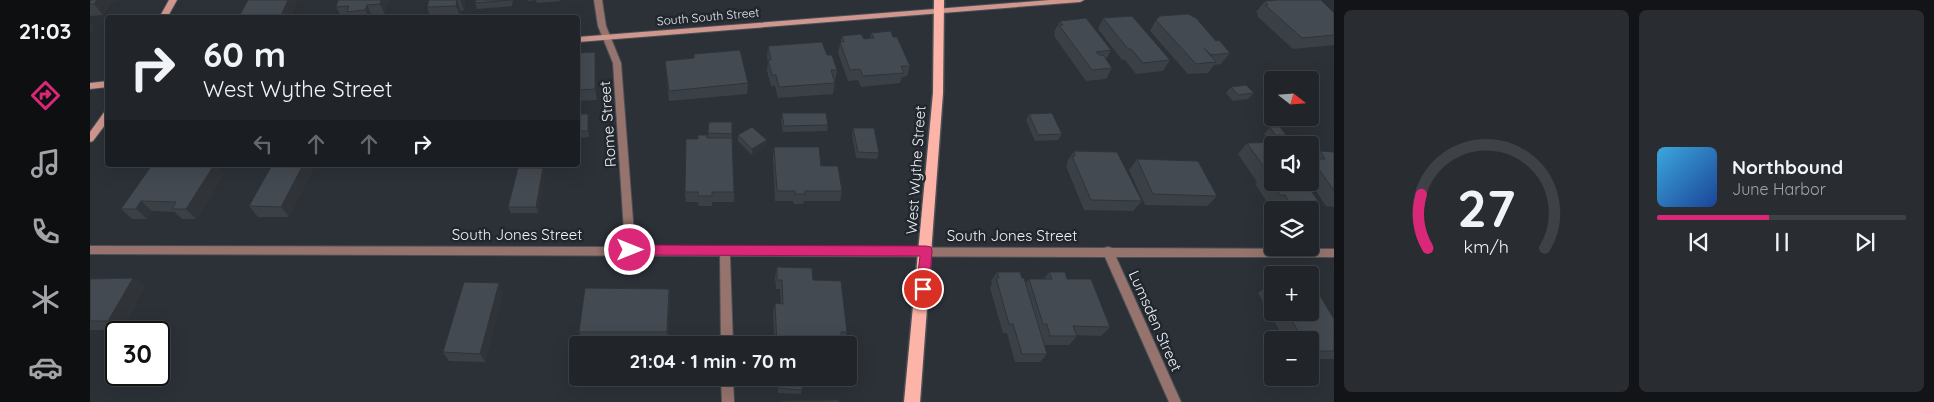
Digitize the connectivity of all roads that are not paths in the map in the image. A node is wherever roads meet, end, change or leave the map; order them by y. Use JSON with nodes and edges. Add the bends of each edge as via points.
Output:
{"nodes":[{"id":1,"x":173,"y":0,"type":"edge"},
{"id":2,"x":598,"y":0,"type":"edge"},
{"id":3,"x":1080,"y":0,"type":"edge"},
{"id":4,"x":939,"y":5,"type":"edge"},
{"id":5,"x":165,"y":15,"type":"edge"},
{"id":6,"x":608,"y":37,"type":"junction"},
{"id":7,"x":580,"y":40,"type":"edge"},
{"id":8,"x":105,"y":84,"type":"edge"},
{"id":9,"x":90,"y":86,"type":"edge"},
{"id":10,"x":105,"y":118,"type":"edge"},
{"id":11,"x":90,"y":140,"type":"edge"},
{"id":12,"x":90,"y":250,"type":"edge"},
{"id":13,"x":630,"y":250,"type":"junction"},
{"id":14,"x":724,"y":250,"type":"junction"},
{"id":15,"x":926,"y":251,"type":"junction"},
{"id":16,"x":1108,"y":252,"type":"junction"},
{"id":17,"x":1334,"y":253,"type":"edge"},
{"id":18,"x":727,"y":336,"type":"edge"},
{"id":19,"x":728,"y":386,"type":"edge"},
{"id":20,"x":728,"y":402,"type":"edge"},
{"id":21,"x":912,"y":402,"type":"edge"},
{"id":22,"x":1174,"y":402,"type":"edge"}],
"edges":[{"from":1,"to":5,"type":"street"},
{"from":2,"to":6,"type":"street","name":"Rome Street","via":[[600,19]]},
{"from":3,"to":4,"type":"street","name":"South South Street"},
{"from":4,"to":6,"type":"street","name":"South South Street"},
{"from":4,"to":15,"type":"main road","name":"West Wythe Street","via":[[938,93]]},
{"from":6,"to":7,"type":"street","name":"South South Street"},
{"from":6,"to":13,"type":"street","name":"Rome Street","via":[[617,63]]},
{"from":8,"to":9,"type":"street"},
{"from":10,"to":11,"type":"street"},
{"from":12,"to":13,"type":"street","name":"South Jones Street"},
{"from":13,"to":14,"type":"street","name":"South Jones Street"},
{"from":14,"to":15,"type":"street","name":"South Jones Street"},
{"from":14,"to":18,"type":"street"},
{"from":15,"to":16,"type":"street","name":"South Jones Street"},
{"from":15,"to":21,"type":"main road","name":"West Wythe Street"},
{"from":16,"to":17,"type":"street","name":"South Jones Street"},
{"from":16,"to":22,"type":"street","name":"Lumsden Street"},
{"from":19,"to":20,"type":"street"}]}
